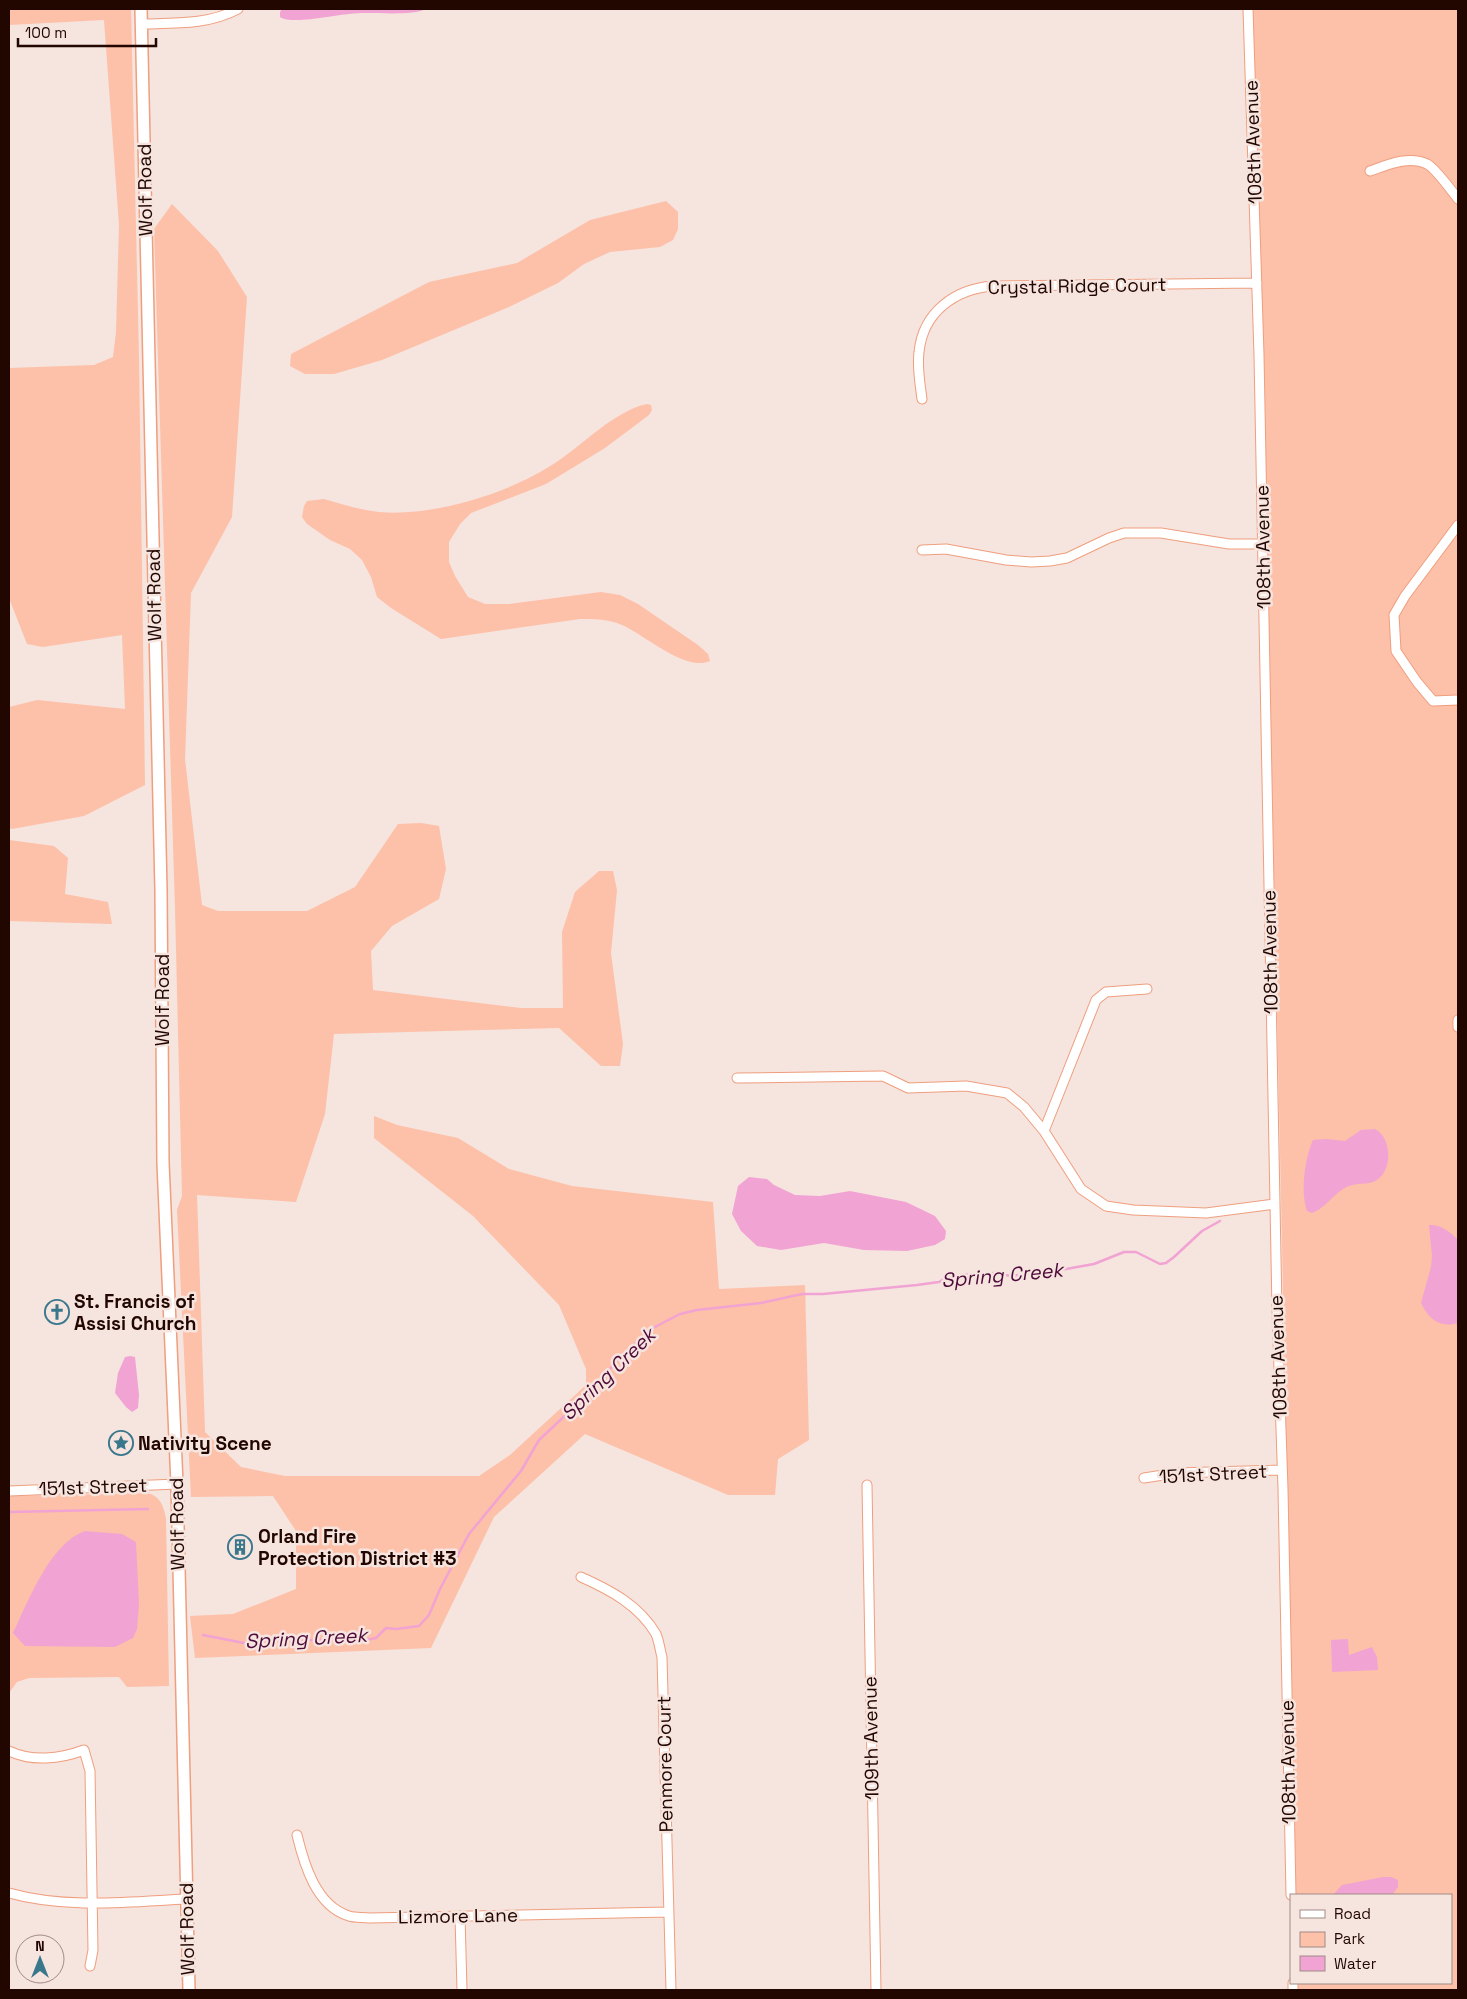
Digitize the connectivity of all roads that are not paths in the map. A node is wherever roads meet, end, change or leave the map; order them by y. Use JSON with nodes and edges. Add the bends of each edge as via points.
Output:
{"nodes":[{"id":1,"x":141,"y":9,"type":"edge"},
{"id":2,"x":238,"y":9,"type":"edge"},
{"id":3,"x":1248,"y":9,"type":"edge"},
{"id":4,"x":142,"y":24,"type":"junction"},
{"id":5,"x":1370,"y":170,"type":"dead end"},
{"id":6,"x":1458,"y":199,"type":"edge"},
{"id":7,"x":1257,"y":283,"type":"junction"},
{"id":8,"x":922,"y":398,"type":"dead end"},
{"id":9,"x":1458,"y":525,"type":"edge"},
{"id":10,"x":1263,"y":544,"type":"junction"},
{"id":11,"x":922,"y":550,"type":"dead end"},
{"id":12,"x":1458,"y":700,"type":"edge"},
{"id":13,"x":1147,"y":989,"type":"dead end"},
{"id":14,"x":1458,"y":1020,"type":"edge"},
{"id":15,"x":1458,"y":1027,"type":"edge"},
{"id":16,"x":737,"y":1078,"type":"dead end"},
{"id":17,"x":1044,"y":1131,"type":"junction"},
{"id":18,"x":1275,"y":1204,"type":"junction"},
{"id":19,"x":1282,"y":1470,"type":"junction"},
{"id":20,"x":1144,"y":1478,"type":"dead end"},
{"id":21,"x":176,"y":1484,"type":"junction"},
{"id":22,"x":866,"y":1485,"type":"dead end"},
{"id":23,"x":9,"y":1491,"type":"edge"},
{"id":24,"x":581,"y":1577,"type":"dead end"},
{"id":25,"x":9,"y":1751,"type":"edge"},
{"id":26,"x":297,"y":1835,"type":"dead end"},
{"id":27,"x":9,"y":1893,"type":"edge"},
{"id":28,"x":1291,"y":1894,"type":"edge"},
{"id":29,"x":186,"y":1899,"type":"junction"},
{"id":30,"x":93,"y":1903,"type":"junction"},
{"id":31,"x":668,"y":1912,"type":"junction"},
{"id":32,"x":460,"y":1916,"type":"junction"},
{"id":33,"x":90,"y":1966,"type":"dead end"},
{"id":34,"x":189,"y":1990,"type":"edge"},
{"id":35,"x":462,"y":1990,"type":"edge"},
{"id":36,"x":670,"y":1990,"type":"edge"},
{"id":37,"x":876,"y":1990,"type":"edge"}],
"edges":[{"from":1,"to":4,"type":"main road","name":"Wolf Road"},
{"from":2,"to":4,"type":"street","via":[[195,23]]},
{"from":3,"to":7,"type":"street","name":"108th Avenue"},
{"from":4,"to":21,"type":"main road","name":"Wolf Road","via":[[161,890],[163,1163]]},
{"from":5,"to":6,"type":"street","via":[[1414,160],[1428,164]]},
{"from":7,"to":8,"type":"street","name":"Crystal Ridge Court","via":[[993,286],[956,295],[936,312],[923,335],[918,368]]},
{"from":7,"to":10,"type":"street","name":"108th Avenue"},
{"from":9,"to":12,"type":"street","via":[[1394,615],[1396,651],[1417,682],[1434,701]]},
{"from":10,"to":11,"type":"street","via":[[1229,544],[1160,533],[1124,533],[1067,558],[1031,562],[946,549]]},
{"from":10,"to":18,"type":"street","name":"108th Avenue"},
{"from":13,"to":17,"type":"street","via":[[1106,992],[1096,1000]]},
{"from":14,"to":15,"type":"street"},
{"from":16,"to":17,"type":"street","via":[[884,1076],[908,1088],[966,1086],[1007,1093]]},
{"from":17,"to":18,"type":"street","via":[[1081,1189],[1106,1206],[1206,1213]]},
{"from":18,"to":19,"type":"street","name":"108th Avenue"},
{"from":19,"to":20,"type":"street","name":"151st Street","via":[[1176,1473]]},
{"from":19,"to":28,"type":"street","name":"108th Avenue"},
{"from":21,"to":23,"type":"street","name":"151st Street"},
{"from":21,"to":29,"type":"main road","name":"Wolf Road"},
{"from":22,"to":37,"type":"street","name":"109th Avenue"},
{"from":24,"to":31,"type":"street","name":"Penmore Court","via":[[617,1595],[640,1613],[656,1635],[662,1657]]},
{"from":25,"to":30,"type":"street","via":[[23,1757],[48,1758],[84,1750],[90,1772]]},
{"from":26,"to":32,"type":"street","name":"Lizmore Lane","via":[[318,1892],[330,1905],[349,1916]]},
{"from":27,"to":30,"type":"street","via":[[58,1902]]},
{"from":29,"to":30,"type":"street"},
{"from":29,"to":34,"type":"main road","name":"Wolf Road"},
{"from":30,"to":33,"type":"street"},
{"from":31,"to":32,"type":"street","name":"Lizmore Lane"},
{"from":31,"to":36,"type":"street","name":"Penmore Court"},
{"from":32,"to":35,"type":"street"}]}
